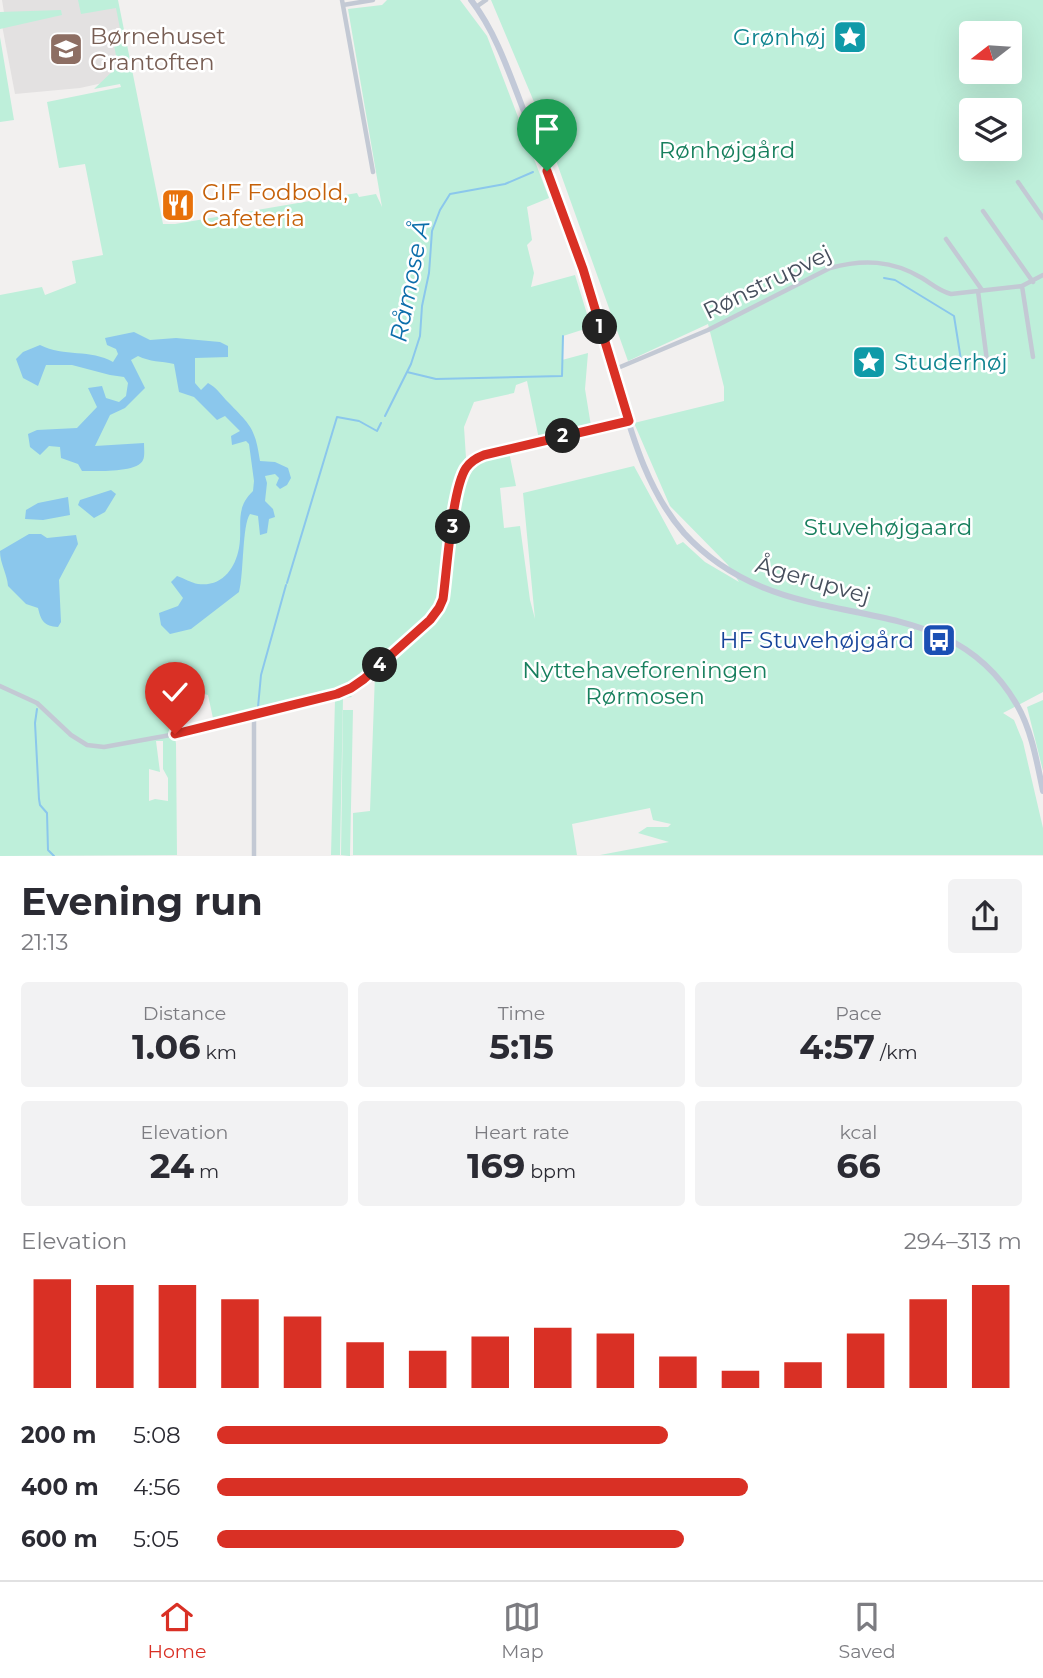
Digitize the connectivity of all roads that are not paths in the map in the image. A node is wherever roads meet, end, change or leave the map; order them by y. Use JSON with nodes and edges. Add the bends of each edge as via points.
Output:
{"nodes":[{"id":1,"x":373,"y":0,"type":"edge"},
{"id":2,"x":471,"y":0,"type":"edge"},
{"id":3,"x":486,"y":0,"type":"edge"},
{"id":4,"x":343,"y":2,"type":"edge"},
{"id":5,"x":476,"y":7,"type":"junction"},
{"id":6,"x":373,"y":172,"type":"dead end"},
{"id":7,"x":1018,"y":182,"type":"dead end"},
{"id":8,"x":982,"y":211,"type":"dead end"},
{"id":9,"x":1043,"y":218,"type":"edge"},
{"id":10,"x":947,"y":239,"type":"dead end"},
{"id":11,"x":1043,"y":275,"type":"edge"},
{"id":12,"x":1033,"y":282,"type":"junction"},
{"id":13,"x":1023,"y":286,"type":"junction"},
{"id":14,"x":980,"y":290,"type":"junction"},
{"id":15,"x":1033,"y":357,"type":"dead end"},
{"id":16,"x":987,"y":361,"type":"dead end"},
{"id":17,"x":613,"y":369,"type":"junction"},
{"id":18,"x":629,"y":421,"type":"junction"},
{"id":19,"x":0,"y":686,"type":"edge"},
{"id":20,"x":254,"y":713,"type":"junction"},
{"id":21,"x":1043,"y":791,"type":"edge"},
{"id":22,"x":254,"y":856,"type":"edge"}],
"edges":[{"from":1,"to":4,"type":"street"},
{"from":2,"to":5,"type":"street","name":"Ågerupvej"},
{"from":3,"to":5,"type":"street"},
{"from":4,"to":6,"type":"street"},
{"from":5,"to":17,"type":"street","name":"Ågerupvej","via":[[500,51],[571,233]]},
{"from":7,"to":9,"type":"street"},
{"from":8,"to":12,"type":"street"},
{"from":10,"to":14,"type":"street"},
{"from":11,"to":12,"type":"street","name":"Rønstrupvej"},
{"from":12,"to":13,"type":"street","name":"Rønstrupvej"},
{"from":13,"to":14,"type":"street","name":"Rønstrupvej"},
{"from":13,"to":15,"type":"street"},
{"from":14,"to":16,"type":"street"},
{"from":14,"to":17,"type":"street","name":"Rønstrupvej","via":[[951,294],[907,269],[851,262]]},
{"from":17,"to":18,"type":"street","name":"Ågerupvej"},
{"from":18,"to":20,"type":"street","via":[[474,460],[462,476],[443,599],[430,620],[351,688]]},
{"from":18,"to":21,"type":"street","name":"Ågerupvej","via":[[663,505],[704,552],[740,577],[781,594],[916,626],[952,640],[984,663],[1023,718]]},
{"from":19,"to":20,"type":"street","via":[[37,703],[87,746],[104,747],[194,730]]},
{"from":20,"to":22,"type":"street"}]}
